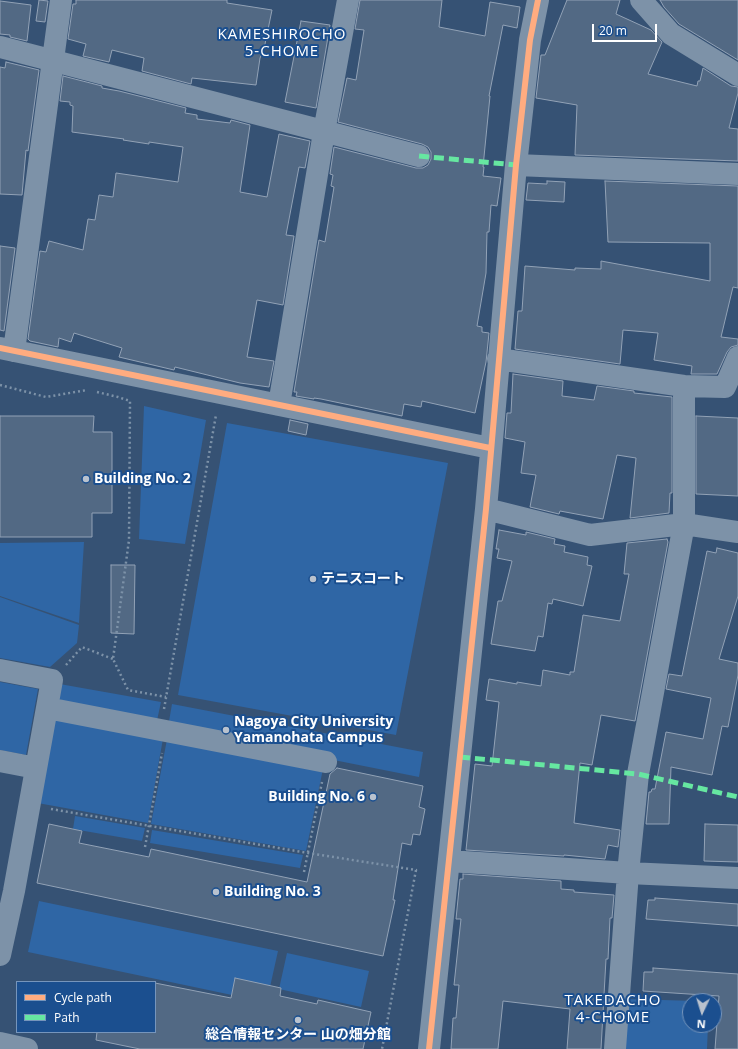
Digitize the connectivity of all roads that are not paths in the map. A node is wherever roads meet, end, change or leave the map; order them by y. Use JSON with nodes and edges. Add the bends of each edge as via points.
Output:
{"nodes":[{"id":1,"x":61,"y":0,"type":"edge"},
{"id":2,"x":348,"y":0,"type":"edge"},
{"id":3,"x":538,"y":0,"type":"edge"},
{"id":4,"x":641,"y":0,"type":"edge"},
{"id":5,"x":0,"y":48,"type":"edge"},
{"id":6,"x":54,"y":61,"type":"junction"},
{"id":7,"x":738,"y":75,"type":"edge"},
{"id":8,"x":324,"y":132,"type":"junction"},
{"id":9,"x":419,"y":156,"type":"dead end"},
{"id":10,"x":516,"y":165,"type":"junction"},
{"id":11,"x":738,"y":174,"type":"edge"},
{"id":12,"x":7,"y":349,"type":"edge"},
{"id":13,"x":738,"y":357,"type":"edge"},
{"id":14,"x":498,"y":359,"type":"junction"},
{"id":15,"x":684,"y":386,"type":"junction"},
{"id":16,"x":279,"y":405,"type":"junction"},
{"id":17,"x":490,"y":448,"type":"junction"},
{"id":18,"x":486,"y":509,"type":"junction"},
{"id":19,"x":684,"y":524,"type":"junction"},
{"id":20,"x":738,"y":532,"type":"edge"},
{"id":21,"x":0,"y":670,"type":"edge"},
{"id":22,"x":47,"y":708,"type":"junction"},
{"id":23,"x":0,"y":761,"type":"edge"},
{"id":24,"x":326,"y":762,"type":"road end"},
{"id":25,"x":36,"y":768,"type":"junction"},
{"id":26,"x":449,"y":861,"type":"junction"},
{"id":27,"x":628,"y":873,"type":"junction"},
{"id":28,"x":738,"y":878,"type":"edge"},
{"id":29,"x":7,"y":891,"type":"edge"},
{"id":30,"x":0,"y":955,"type":"edge"},
{"id":31,"x":0,"y":1043,"type":"edge"},
{"id":32,"x":27,"y":1049,"type":"edge"},
{"id":33,"x":429,"y":1049,"type":"edge"},
{"id":34,"x":615,"y":1049,"type":"edge"}],
"edges":[{"from":1,"to":6,"type":"street"},
{"from":2,"to":8,"type":"street"},
{"from":3,"to":10,"type":"street","via":[[530,40]]},
{"from":4,"to":7,"type":"street","via":[[671,34]]},
{"from":5,"to":6,"type":"street"},
{"from":6,"to":8,"type":"street"},
{"from":6,"to":12,"type":"street"},
{"from":8,"to":9,"type":"street"},
{"from":8,"to":16,"type":"street"},
{"from":10,"to":11,"type":"street"},
{"from":10,"to":14,"type":"street"},
{"from":12,"to":16,"type":"street"},
{"from":13,"to":15,"type":"street","via":[[725,387]]},
{"from":14,"to":15,"type":"street"},
{"from":14,"to":17,"type":"street"},
{"from":15,"to":19,"type":"street"},
{"from":16,"to":17,"type":"street"},
{"from":17,"to":18,"type":"street"},
{"from":18,"to":19,"type":"street","via":[[590,535]]},
{"from":18,"to":26,"type":"street"},
{"from":19,"to":20,"type":"street"},
{"from":19,"to":27,"type":"street","via":[[638,774]]},
{"from":21,"to":22,"type":"street","via":[[52,680]]},
{"from":22,"to":24,"type":"street"},
{"from":22,"to":25,"type":"street"},
{"from":23,"to":25,"type":"street"},
{"from":25,"to":29,"type":"street","via":[[30,805]]},
{"from":26,"to":27,"type":"street"},
{"from":26,"to":33,"type":"street"},
{"from":27,"to":28,"type":"street"},
{"from":27,"to":34,"type":"street"},
{"from":29,"to":30,"type":"street"},
{"from":31,"to":32,"type":"street"}]}
